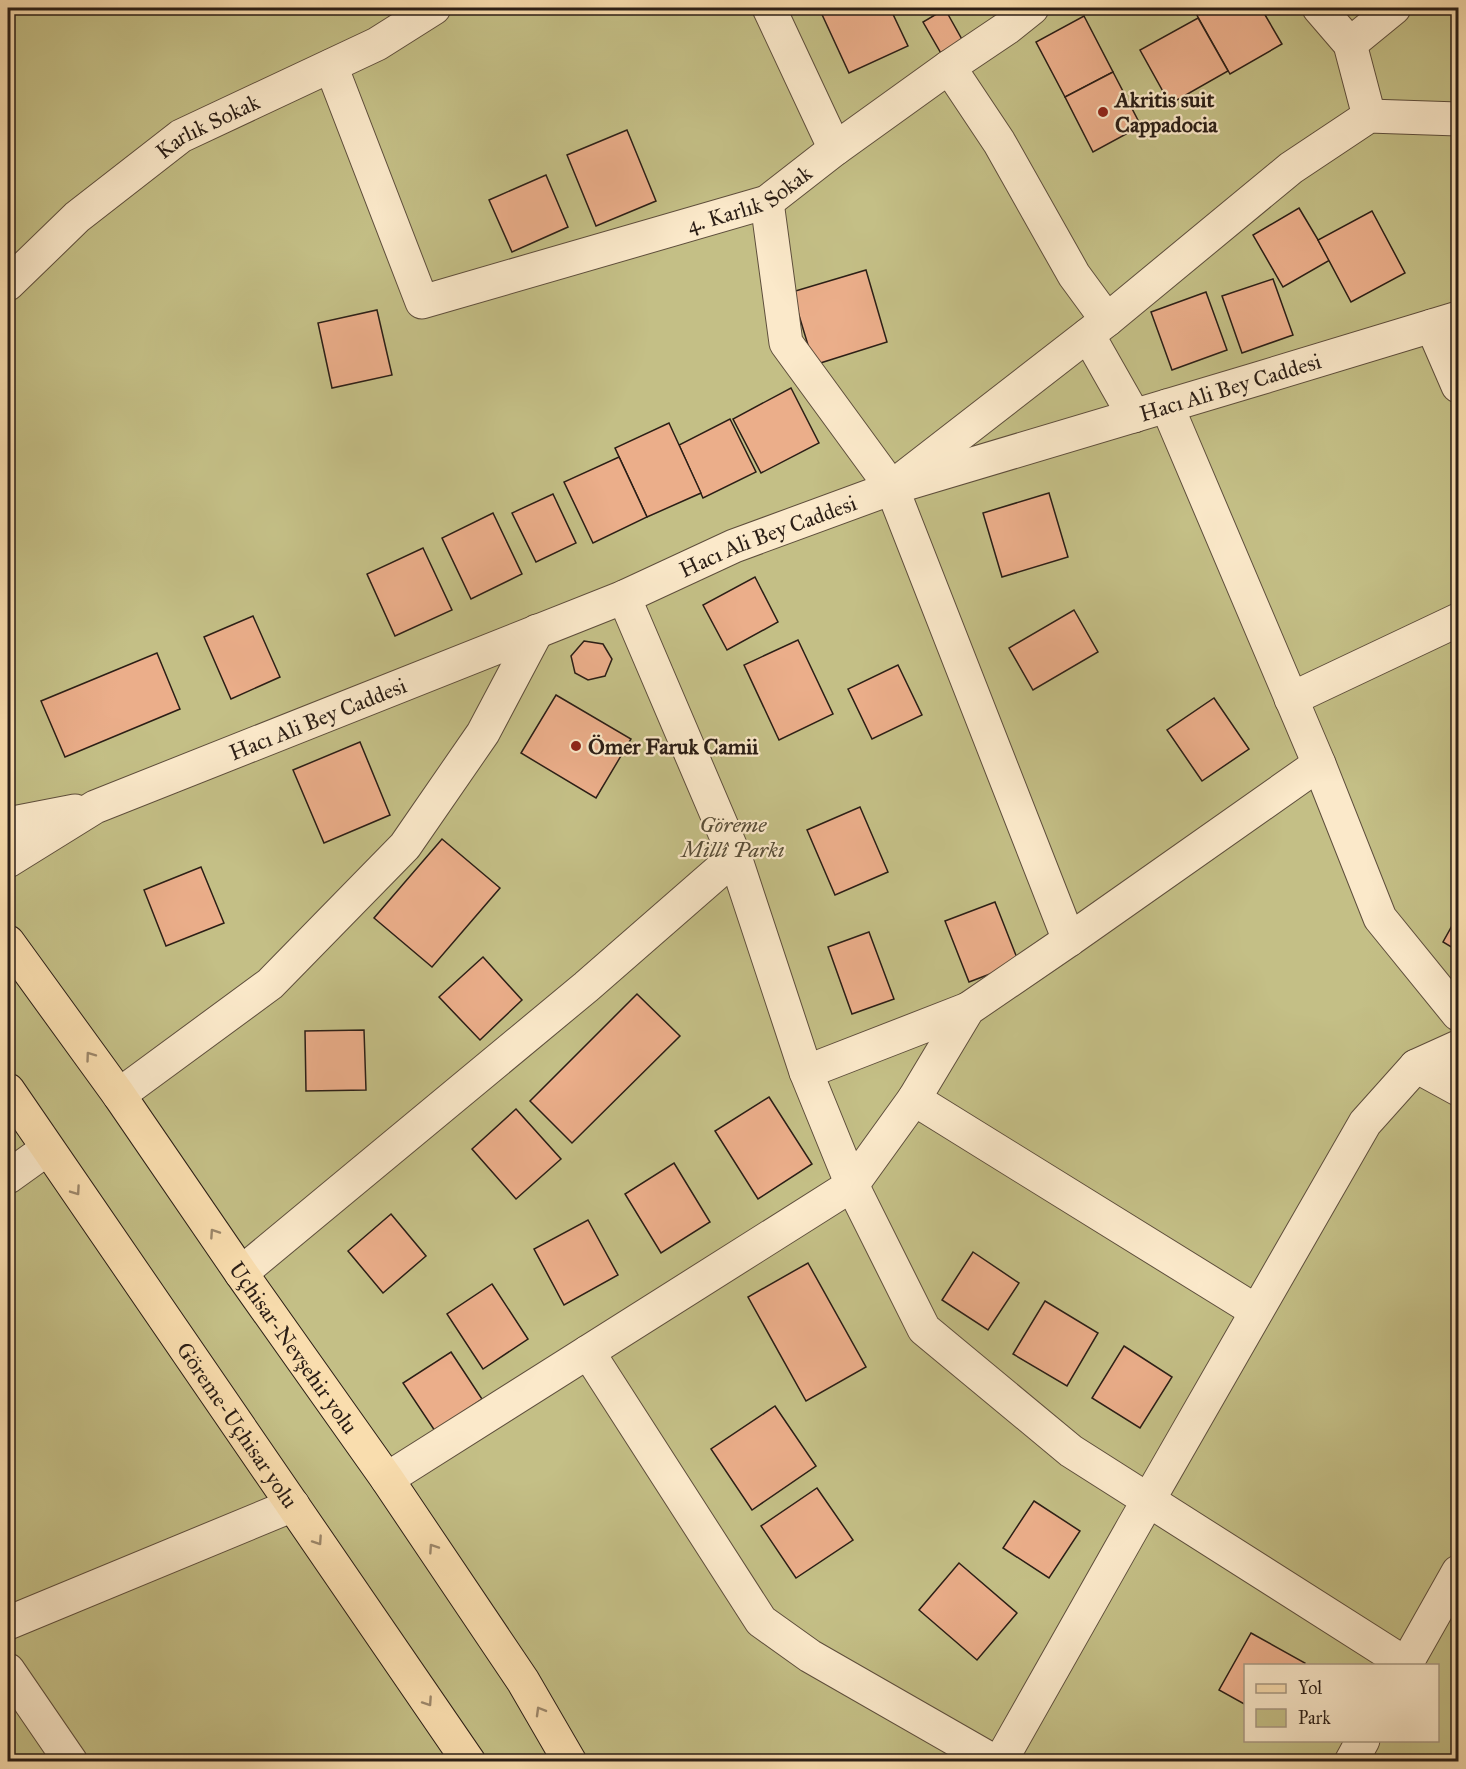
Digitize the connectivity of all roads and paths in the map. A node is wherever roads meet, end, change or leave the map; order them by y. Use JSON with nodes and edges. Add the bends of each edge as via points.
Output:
{"nodes":[{"id":1,"x":434,"y":8,"type":"edge"},
{"id":2,"x":769,"y":8,"type":"edge"},
{"id":3,"x":1032,"y":8,"type":"edge"},
{"id":4,"x":1319,"y":8,"type":"edge"},
{"id":5,"x":1394,"y":8,"type":"edge"},
{"id":6,"x":1350,"y":44,"type":"junction"},
{"id":7,"x":331,"y":66,"type":"junction"},
{"id":8,"x":949,"y":67,"type":"junction"},
{"id":9,"x":1369,"y":116,"type":"junction"},
{"id":10,"x":1458,"y":119,"type":"edge"},
{"id":11,"x":835,"y":149,"type":"junction"},
{"id":12,"x":767,"y":202,"type":"junction"},
{"id":13,"x":8,"y":284,"type":"edge"},
{"id":14,"x":1445,"y":322,"type":"edge"},
{"id":15,"x":1097,"y":328,"type":"junction"},
{"id":16,"x":1458,"y":386,"type":"edge"},
{"id":17,"x":1167,"y":406,"type":"junction"},
{"id":18,"x":1134,"y":416,"type":"junction"},
{"id":19,"x":892,"y":488,"type":"junction"},
{"id":20,"x":624,"y":597,"type":"junction"},
{"id":21,"x":1458,"y":620,"type":"edge"},
{"id":22,"x":537,"y":631,"type":"junction"},
{"id":23,"x":1291,"y":699,"type":"junction"},
{"id":24,"x":1319,"y":764,"type":"junction"},
{"id":25,"x":95,"y":807,"type":"junction"},
{"id":26,"x":8,"y":824,"type":"edge"},
{"id":27,"x":735,"y":857,"type":"junction"},
{"id":28,"x":8,"y":861,"type":"edge"},
{"id":29,"x":1069,"y":940,"type":"junction"},
{"id":30,"x":8,"y":942,"type":"edge"},
{"id":31,"x":968,"y":1009,"type":"junction"},
{"id":32,"x":1458,"y":1014,"type":"edge"},
{"id":33,"x":1458,"y":1047,"type":"edge"},
{"id":34,"x":1416,"y":1066,"type":"junction"},
{"id":35,"x":806,"y":1072,"type":"junction"},
{"id":36,"x":1458,"y":1089,"type":"edge"},
{"id":37,"x":8,"y":1090,"type":"edge"},
{"id":38,"x":119,"y":1095,"type":"junction"},
{"id":39,"x":914,"y":1099,"type":"junction"},
{"id":40,"x":47,"y":1149,"type":"junction"},
{"id":41,"x":8,"y":1177,"type":"edge"},
{"id":42,"x":852,"y":1185,"type":"junction"},
{"id":43,"x":241,"y":1273,"type":"junction"},
{"id":44,"x":1256,"y":1311,"type":"junction"},
{"id":45,"x":588,"y":1352,"type":"junction"},
{"id":46,"x":387,"y":1479,"type":"junction"},
{"id":47,"x":1148,"y":1500,"type":"junction"},
{"id":48,"x":293,"y":1505,"type":"junction"},
{"id":49,"x":1458,"y":1572,"type":"edge"},
{"id":50,"x":8,"y":1623,"type":"edge"},
{"id":51,"x":1404,"y":1664,"type":"edge"},
{"id":52,"x":1407,"y":1664,"type":"edge"},
{"id":53,"x":8,"y":1670,"type":"edge"},
{"id":54,"x":1362,"y":1742,"type":"edge"},
{"id":55,"x":71,"y":1761,"type":"edge"},
{"id":56,"x":469,"y":1761,"type":"edge"},
{"id":57,"x":570,"y":1761,"type":"edge"},
{"id":58,"x":995,"y":1761,"type":"edge"},
{"id":59,"x":1000,"y":1761,"type":"edge"},
{"id":60,"x":1351,"y":1761,"type":"edge"}],
"edges":[{"from":1,"to":7,"type":"street","name":"Karlık Sokak","via":[[377,44]]},
{"from":2,"to":11,"type":"street"},
{"from":3,"to":8,"type":"street","name":"4. Karlık Sokak"},
{"from":4,"to":6,"type":"street"},
{"from":5,"to":6,"type":"street"},
{"from":6,"to":9,"type":"street"},
{"from":7,"to":12,"type":"street","name":"4. Karlık Sokak","via":[[422,302]]},
{"from":7,"to":13,"type":"street","name":"Karlık Sokak","via":[[181,136],[77,217]]},
{"from":8,"to":11,"type":"street","name":"4. Karlık Sokak"},
{"from":8,"to":15,"type":"street","via":[[999,142],[1074,275]]},
{"from":9,"to":10,"type":"street"},
{"from":9,"to":15,"type":"street","via":[[1291,168]]},
{"from":11,"to":12,"type":"street","name":"4. Karlık Sokak"},
{"from":12,"to":19,"type":"street","via":[[786,343]]},
{"from":14,"to":16,"type":"street"},
{"from":14,"to":17,"type":"street","name":"Hacı Ali Bey Caddesi"},
{"from":15,"to":18,"type":"street"},
{"from":15,"to":19,"type":"street"},
{"from":17,"to":18,"type":"street","name":"Hacı Ali Bey Caddesi"},
{"from":17,"to":23,"type":"street"},
{"from":18,"to":19,"type":"street","name":"Hacı Ali Bey Caddesi"},
{"from":19,"to":20,"type":"street","name":"Hacı Ali Bey Caddesi","via":[[734,546]]},
{"from":19,"to":29,"type":"street"},
{"from":20,"to":22,"type":"street","name":"Hacı Ali Bey Caddesi"},
{"from":20,"to":27,"type":"street"},
{"from":21,"to":23,"type":"street"},
{"from":22,"to":25,"type":"street","name":"Hacı Ali Bey Caddesi"},
{"from":22,"to":38,"type":"street","via":[[483,733],[405,846],[270,984]]},
{"from":23,"to":24,"type":"street"},
{"from":24,"to":29,"type":"street"},
{"from":24,"to":32,"type":"street","via":[[1380,918]]},
{"from":25,"to":26,"type":"street"},
{"from":25,"to":28,"type":"street"},
{"from":27,"to":35,"type":"street"},
{"from":27,"to":43,"type":"street","via":[[586,987]]},
{"from":29,"to":31,"type":"street"},
{"from":38,"to":30,"type":"main road","name":"Uçhisar-Nevşehir yolu","one_way":true},
{"from":31,"to":35,"type":"street"},
{"from":31,"to":39,"type":"street"},
{"from":33,"to":34,"type":"street"},
{"from":34,"to":36,"type":"street"},
{"from":34,"to":44,"type":"street","via":[[1365,1123]]},
{"from":35,"to":42,"type":"street"},
{"from":37,"to":40,"type":"main road","name":"Göreme-Uçhisar yolu"},
{"from":43,"to":38,"type":"main road","name":"Uçhisar-Nevşehir yolu","one_way":true},
{"from":39,"to":42,"type":"street"},
{"from":39,"to":44,"type":"street"},
{"from":40,"to":41,"type":"street"},
{"from":40,"to":48,"type":"main road","name":"Göreme-Uçhisar yolu","one_way":true},
{"from":42,"to":45,"type":"street"},
{"from":42,"to":47,"type":"street","via":[[924,1329],[1071,1451]]},
{"from":43,"to":46,"type":"main road","name":"Uçhisar-Nevşehir yolu"},
{"from":44,"to":47,"type":"street"},
{"from":45,"to":46,"type":"street"},
{"from":45,"to":58,"type":"street","via":[[761,1621],[810,1656]]},
{"from":57,"to":46,"type":"main road","name":"Uçhisar-Nevşehir yolu","one_way":true,"via":[[523,1681]]},
{"from":47,"to":51,"type":"street"},
{"from":47,"to":59,"type":"street"},
{"from":48,"to":50,"type":"street"},
{"from":48,"to":56,"type":"main road","name":"Göreme-Uçhisar yolu","one_way":true},
{"from":49,"to":52,"type":"street"},
{"from":53,"to":55,"type":"street"},
{"from":54,"to":60,"type":"street"}]}
